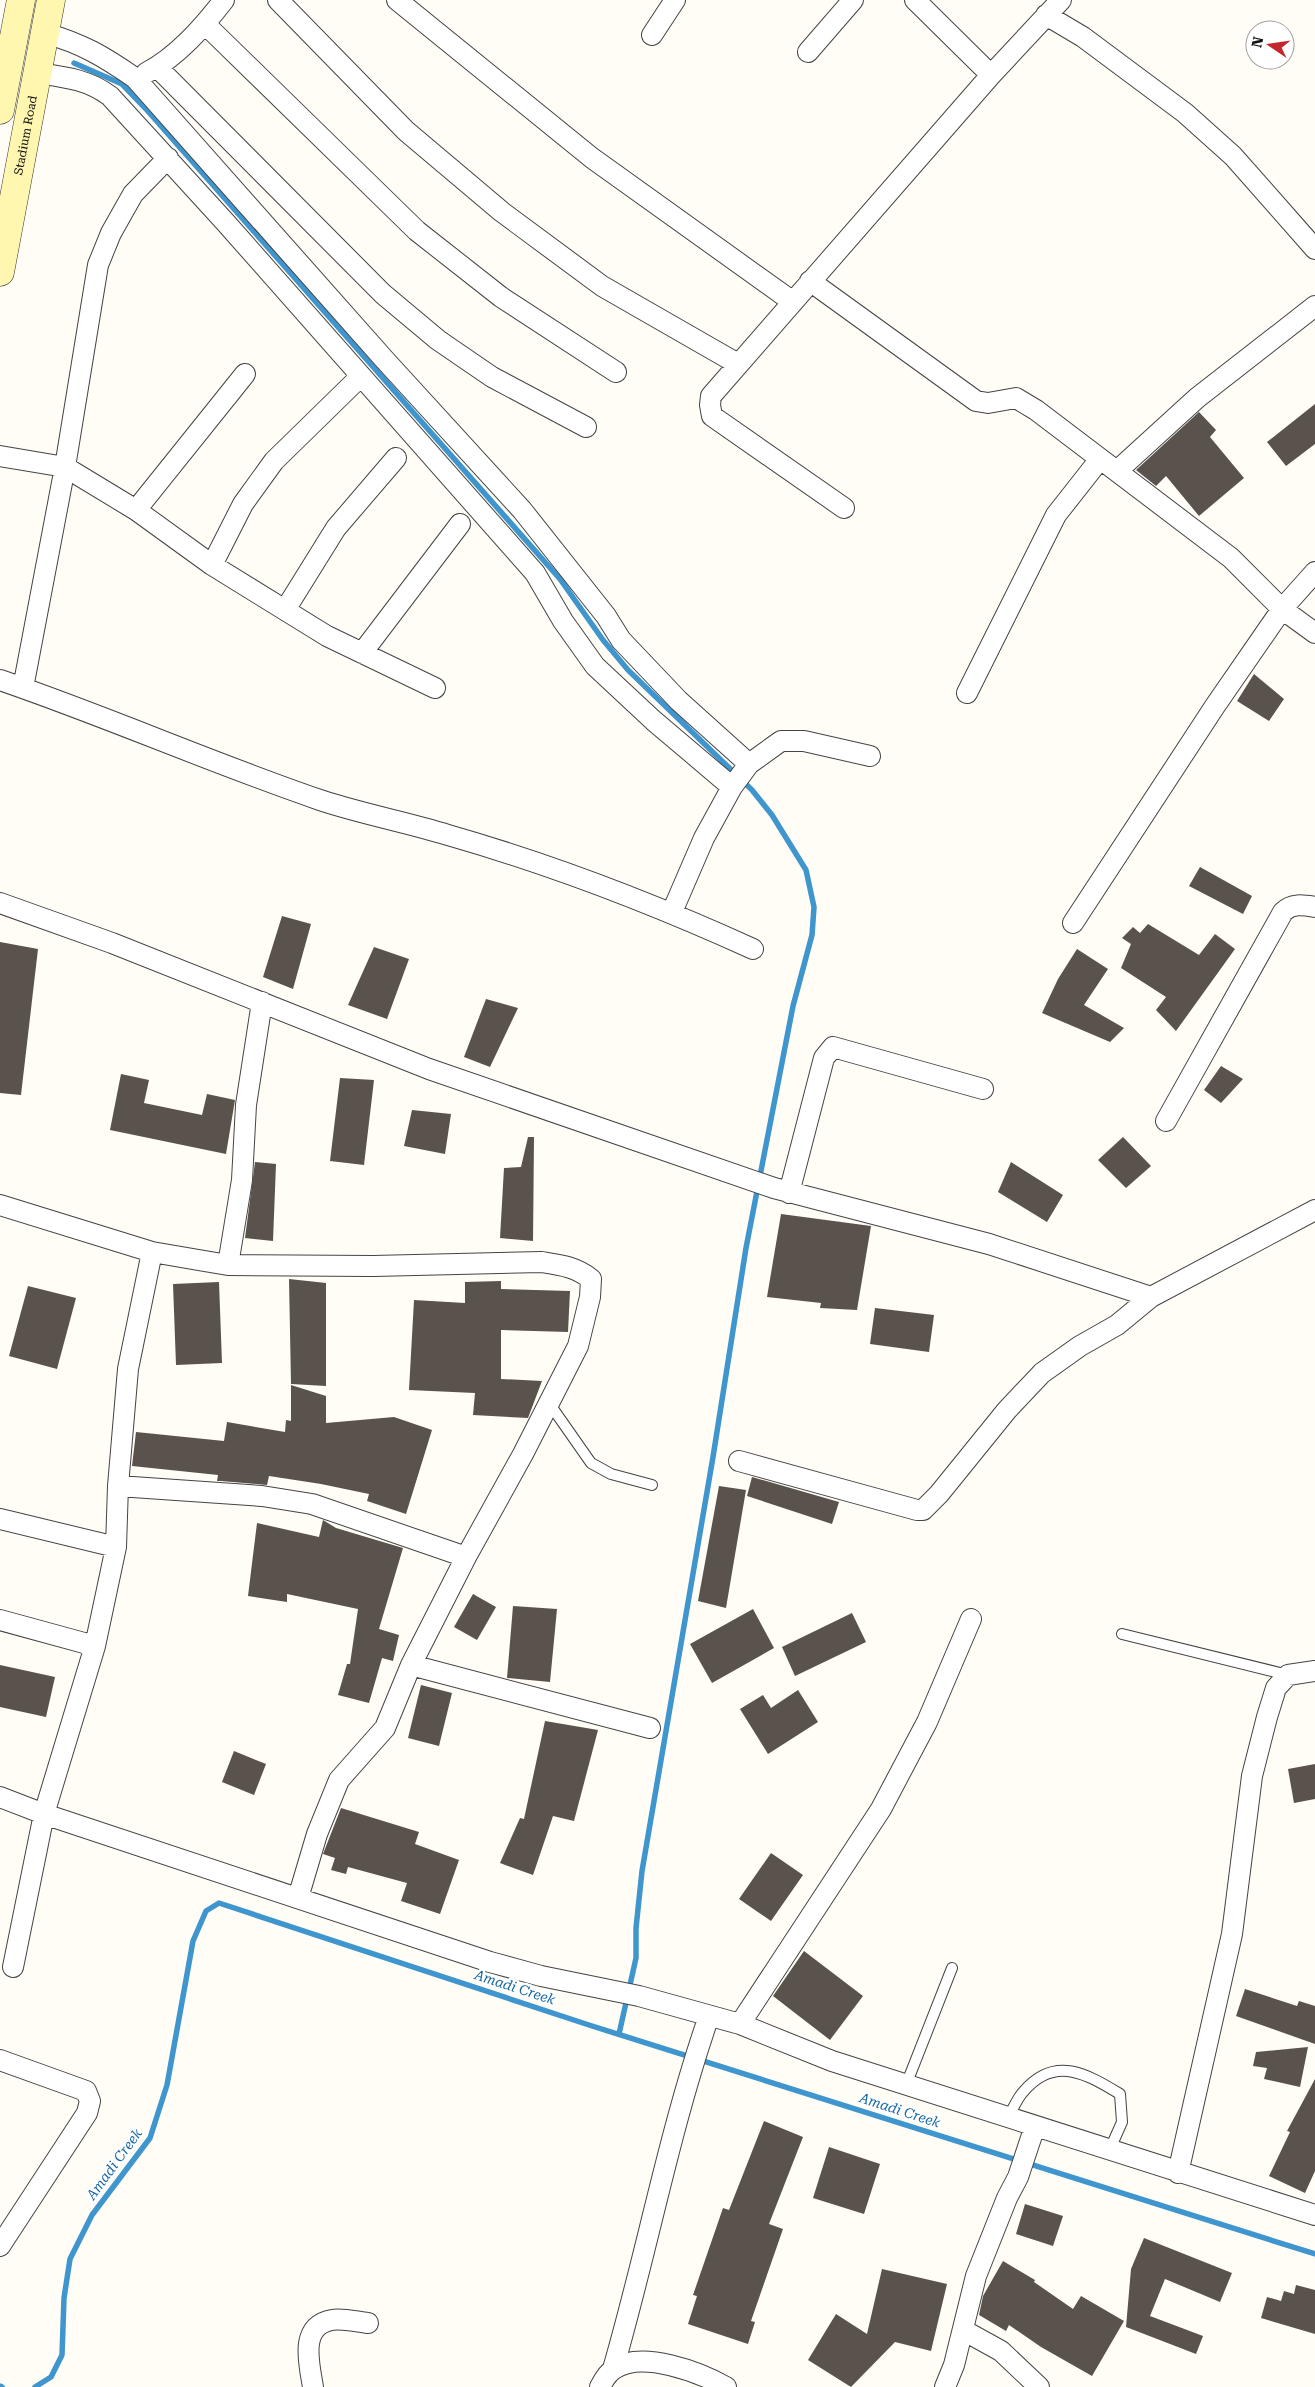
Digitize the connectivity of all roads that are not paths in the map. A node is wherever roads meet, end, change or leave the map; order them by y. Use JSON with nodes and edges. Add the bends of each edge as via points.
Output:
{"nodes":[{"id":1,"x":21,"y":0,"type":"edge"},
{"id":2,"x":51,"y":0,"type":"edge"},
{"id":3,"x":278,"y":0,"type":"edge"},
{"id":4,"x":396,"y":0,"type":"edge"},
{"id":5,"x":675,"y":0,"type":"edge"},
{"id":6,"x":853,"y":0,"type":"edge"},
{"id":7,"x":915,"y":0,"type":"edge"},
{"id":8,"x":1060,"y":0,"type":"edge"},
{"id":9,"x":221,"y":1,"type":"edge"},
{"id":10,"x":1046,"y":15,"type":"junction"},
{"id":11,"x":205,"y":24,"type":"junction"},
{"id":12,"x":45,"y":33,"type":"junction"},
{"id":13,"x":652,"y":35,"type":"dead end"},
{"id":14,"x":808,"y":52,"type":"dead end"},
{"id":15,"x":158,"y":67,"type":"junction"},
{"id":16,"x":37,"y":73,"type":"junction"},
{"id":17,"x":990,"y":75,"type":"junction"},
{"id":18,"x":135,"y":78,"type":"junction"},
{"id":19,"x":0,"y":110,"type":"edge"},
{"id":20,"x":168,"y":158,"type":"junction"},
{"id":21,"x":1315,"y":249,"type":"edge"},
{"id":22,"x":0,"y":272,"type":"edge"},
{"id":23,"x":810,"y":281,"type":"junction"},
{"id":24,"x":793,"y":302,"type":"junction"},
{"id":25,"x":1315,"y":306,"type":"edge"},
{"id":26,"x":738,"y":364,"type":"junction"},
{"id":27,"x":616,"y":372,"type":"dead end"},
{"id":28,"x":245,"y":374,"type":"dead end"},
{"id":29,"x":361,"y":376,"type":"junction"},
{"id":30,"x":586,"y":427,"type":"dead end"},
{"id":31,"x":0,"y":456,"type":"edge"},
{"id":32,"x":396,"y":458,"type":"dead end"},
{"id":33,"x":1100,"y":459,"type":"junction"},
{"id":34,"x":65,"y":467,"type":"junction"},
{"id":35,"x":1117,"y":471,"type":"junction"},
{"id":36,"x":844,"y":508,"type":"dead end"},
{"id":37,"x":136,"y":510,"type":"junction"},
{"id":38,"x":460,"y":524,"type":"dead end"},
{"id":39,"x":212,"y":565,"type":"junction"},
{"id":40,"x":1315,"y":572,"type":"edge"},
{"id":41,"x":285,"y":610,"type":"junction"},
{"id":42,"x":1282,"y":610,"type":"junction"},
{"id":43,"x":1315,"y":633,"type":"edge"},
{"id":44,"x":362,"y":653,"type":"junction"},
{"id":45,"x":0,"y":680,"type":"edge"},
{"id":46,"x":23,"y":688,"type":"junction"},
{"id":47,"x":435,"y":688,"type":"dead end"},
{"id":48,"x":967,"y":693,"type":"dead end"},
{"id":49,"x":870,"y":756,"type":"dead end"},
{"id":50,"x":748,"y":764,"type":"junction"},
{"id":51,"x":732,"y":786,"type":"junction"},
{"id":52,"x":0,"y":903,"type":"edge"},
{"id":53,"x":1315,"y":907,"type":"edge"},
{"id":54,"x":672,"y":912,"type":"junction"},
{"id":55,"x":1073,"y":923,"type":"dead end"},
{"id":56,"x":753,"y":950,"type":"dead end"},
{"id":57,"x":262,"y":1002,"type":"junction"},
{"id":58,"x":982,"y":1089,"type":"dead end"},
{"id":59,"x":1166,"y":1121,"type":"dead end"},
{"id":60,"x":782,"y":1191,"type":"junction"},
{"id":61,"x":0,"y":1205,"type":"edge"},
{"id":62,"x":1315,"y":1210,"type":"edge"},
{"id":63,"x":152,"y":1252,"type":"junction"},
{"id":64,"x":228,"y":1265,"type":"junction"},
{"id":65,"x":1152,"y":1297,"type":"junction"},
{"id":66,"x":549,"y":1403,"type":"junction"},
{"id":67,"x":739,"y":1462,"type":"dead end"},
{"id":68,"x":652,"y":1485,"type":"dead end"},
{"id":69,"x":118,"y":1486,"type":"junction"},
{"id":70,"x":0,"y":1519,"type":"edge"},
{"id":71,"x":116,"y":1547,"type":"junction"},
{"id":72,"x":466,"y":1556,"type":"junction"},
{"id":73,"x":971,"y":1618,"type":"dead end"},
{"id":74,"x":0,"y":1620,"type":"edge"},
{"id":75,"x":1122,"y":1634,"type":"dead end"},
{"id":76,"x":94,"y":1646,"type":"junction"},
{"id":77,"x":411,"y":1665,"type":"junction"},
{"id":78,"x":1315,"y":1671,"type":"edge"},
{"id":79,"x":1288,"y":1676,"type":"junction"},
{"id":80,"x":650,"y":1728,"type":"dead end"},
{"id":81,"x":0,"y":1797,"type":"edge"},
{"id":82,"x":44,"y":1814,"type":"junction"},
{"id":83,"x":298,"y":1898,"type":"junction"},
{"id":84,"x":13,"y":1967,"type":"dead end"},
{"id":85,"x":952,"y":1968,"type":"dead end"},
{"id":86,"x":706,"y":2024,"type":"junction"},
{"id":87,"x":740,"y":2024,"type":"junction"},
{"id":88,"x":0,"y":2060,"type":"edge"},
{"id":89,"x":906,"y":2085,"type":"junction"},
{"id":90,"x":1008,"y":2118,"type":"junction"},
{"id":91,"x":1035,"y":2126,"type":"junction"},
{"id":92,"x":1110,"y":2149,"type":"junction"},
{"id":93,"x":1178,"y":2173,"type":"junction"},
{"id":94,"x":1315,"y":2215,"type":"edge"},
{"id":95,"x":0,"y":2246,"type":"edge"},
{"id":96,"x":368,"y":2323,"type":"dead end"},
{"id":97,"x":963,"y":2330,"type":"junction"},
{"id":98,"x":613,"y":2369,"type":"junction"},
{"id":99,"x":314,"y":2387,"type":"edge"},
{"id":100,"x":600,"y":2387,"type":"edge"},
{"id":101,"x":726,"y":2387,"type":"edge"},
{"id":102,"x":945,"y":2387,"type":"edge"},
{"id":103,"x":1039,"y":2387,"type":"edge"}],
"edges":[{"from":1,"to":19,"type":"main road"},
{"from":2,"to":12,"type":"main road","name":"Stadium Road"},
{"from":3,"to":26,"type":"street","via":[[406,131],[502,212],[602,286]]},
{"from":4,"to":24,"type":"street","via":[[592,158]]},
{"from":5,"to":13,"type":"street"},
{"from":6,"to":14,"type":"street"},
{"from":7,"to":17,"type":"street"},
{"from":8,"to":10,"type":"street"},
{"from":9,"to":11,"type":"street"},
{"from":10,"to":17,"type":"street"},
{"from":10,"to":21,"type":"street","via":[[1083,37],[1185,113],[1233,156]]},
{"from":11,"to":15,"type":"street"},
{"from":11,"to":27,"type":"street","via":[[417,232],[501,297]]},
{"from":12,"to":16,"type":"main road","name":"Stadium Road"},
{"from":12,"to":18,"type":"street","via":[[94,50]]},
{"from":15,"to":18,"type":"street"},
{"from":15,"to":30,"type":"street","via":[[327,239],[438,340],[492,377]]},
{"from":16,"to":20,"type":"street","via":[[78,79],[98,87]]},
{"from":16,"to":22,"type":"main road","name":"Stadium Road"},
{"from":17,"to":23,"type":"street"},
{"from":18,"to":50,"type":"street","via":[[377,352],[522,510],[606,616],[621,640],[679,701]]},
{"from":20,"to":29,"type":"street"},
{"from":20,"to":34,"type":"street","via":[[133,194],[98,265]]},
{"from":23,"to":24,"type":"street"},
{"from":23,"to":33,"type":"street","via":[[976,402],[1016,398]]},
{"from":24,"to":26,"type":"street"},
{"from":25,"to":35,"type":"street","via":[[1196,398]]},
{"from":26,"to":36,"type":"street","via":[[711,396],[712,416]]},
{"from":28,"to":37,"type":"street"},
{"from":29,"to":39,"type":"street","via":[[274,461],[243,504]]},
{"from":29,"to":51,"type":"street","via":[[535,573],[595,666]]},
{"from":31,"to":34,"type":"street"},
{"from":32,"to":41,"type":"street","via":[[336,528]]},
{"from":33,"to":35,"type":"street"},
{"from":33,"to":48,"type":"street","via":[[1056,514]]},
{"from":34,"to":37,"type":"street"},
{"from":34,"to":46,"type":"street"},
{"from":35,"to":42,"type":"street","via":[[1231,558]]},
{"from":37,"to":39,"type":"street"},
{"from":38,"to":44,"type":"street"},
{"from":39,"to":41,"type":"street"},
{"from":40,"to":42,"type":"street"},
{"from":41,"to":44,"type":"street"},
{"from":42,"to":43,"type":"street"},
{"from":42,"to":55,"type":"street","via":[[1140,818]]},
{"from":44,"to":47,"type":"street"},
{"from":45,"to":46,"type":"street"},
{"from":46,"to":54,"type":"street","via":[[322,800],[545,865]]},
{"from":49,"to":50,"type":"street","via":[[804,741],[780,741]]},
{"from":50,"to":51,"type":"street"},
{"from":51,"to":54,"type":"street","via":[[704,838]]},
{"from":52,"to":57,"type":"street"},
{"from":53,"to":59,"type":"street","via":[[1296,905],[1283,912]]},
{"from":54,"to":56,"type":"street"},
{"from":57,"to":60,"type":"street","via":[[429,1069]]},
{"from":57,"to":64,"type":"street","via":[[246,1105],[242,1180]]},
{"from":58,"to":60,"type":"street","via":[[833,1047],[824,1058]]},
{"from":60,"to":65,"type":"street","via":[[989,1244]]},
{"from":61,"to":63,"type":"street"},
{"from":62,"to":65,"type":"street"},
{"from":63,"to":64,"type":"street"},
{"from":63,"to":69,"type":"street","via":[[128,1369]]},
{"from":64,"to":66,"type":"street","via":[[542,1262],[581,1270],[593,1284],[585,1321],[578,1346]]},
{"from":65,"to":67,"type":"street","via":[[1117,1325],[1042,1373],[923,1510]]},
{"from":66,"to":68,"type":"lane","via":[[591,1463],[611,1474]]},
{"from":66,"to":72,"type":"street"},
{"from":69,"to":71,"type":"street"},
{"from":69,"to":72,"type":"street","via":[[262,1496],[312,1504]]},
{"from":70,"to":71,"type":"street"},
{"from":71,"to":76,"type":"street"},
{"from":72,"to":77,"type":"street"},
{"from":73,"to":87,"type":"street","via":[[927,1722],[881,1809]]},
{"from":74,"to":76,"type":"street"},
{"from":75,"to":79,"type":"lane"},
{"from":76,"to":82,"type":"street"},
{"from":77,"to":80,"type":"street"},
{"from":77,"to":83,"type":"street","via":[[384,1728],[339,1780],[317,1834]]},
{"from":78,"to":79,"type":"street"},
{"from":79,"to":93,"type":"street","via":[[1276,1688],[1252,1776],[1232,1934]]},
{"from":81,"to":82,"type":"street"},
{"from":82,"to":83,"type":"street"},
{"from":82,"to":84,"type":"street"},
{"from":83,"to":86,"type":"street","via":[[490,1962],[638,1996]]},
{"from":85,"to":89,"type":"lane"},
{"from":86,"to":87,"type":"street"},
{"from":86,"to":98,"type":"street","via":[[688,2079]]},
{"from":87,"to":89,"type":"street","via":[[832,2061]]},
{"from":88,"to":95,"type":"street","via":[[86,2091],[90,2108]]},
{"from":89,"to":90,"type":"street"},
{"from":90,"to":91,"type":"street"},
{"from":90,"to":92,"type":"lane","via":[[1024,2091],[1042,2075],[1062,2069],[1091,2076],[1120,2094],[1122,2122]]},
{"from":91,"to":92,"type":"street"},
{"from":91,"to":97,"type":"street","via":[[1018,2177],[976,2276]]},
{"from":92,"to":93,"type":"street"},
{"from":93,"to":94,"type":"street"},
{"from":96,"to":99,"type":"street","via":[[333,2320],[318,2325],[311,2335],[307,2352]]},
{"from":97,"to":102,"type":"street"},
{"from":97,"to":103,"type":"street","via":[[1001,2351]]},
{"from":98,"to":100,"type":"street"},
{"from":98,"to":101,"type":"street","via":[[627,2363],[652,2362],[677,2367]]}]}
